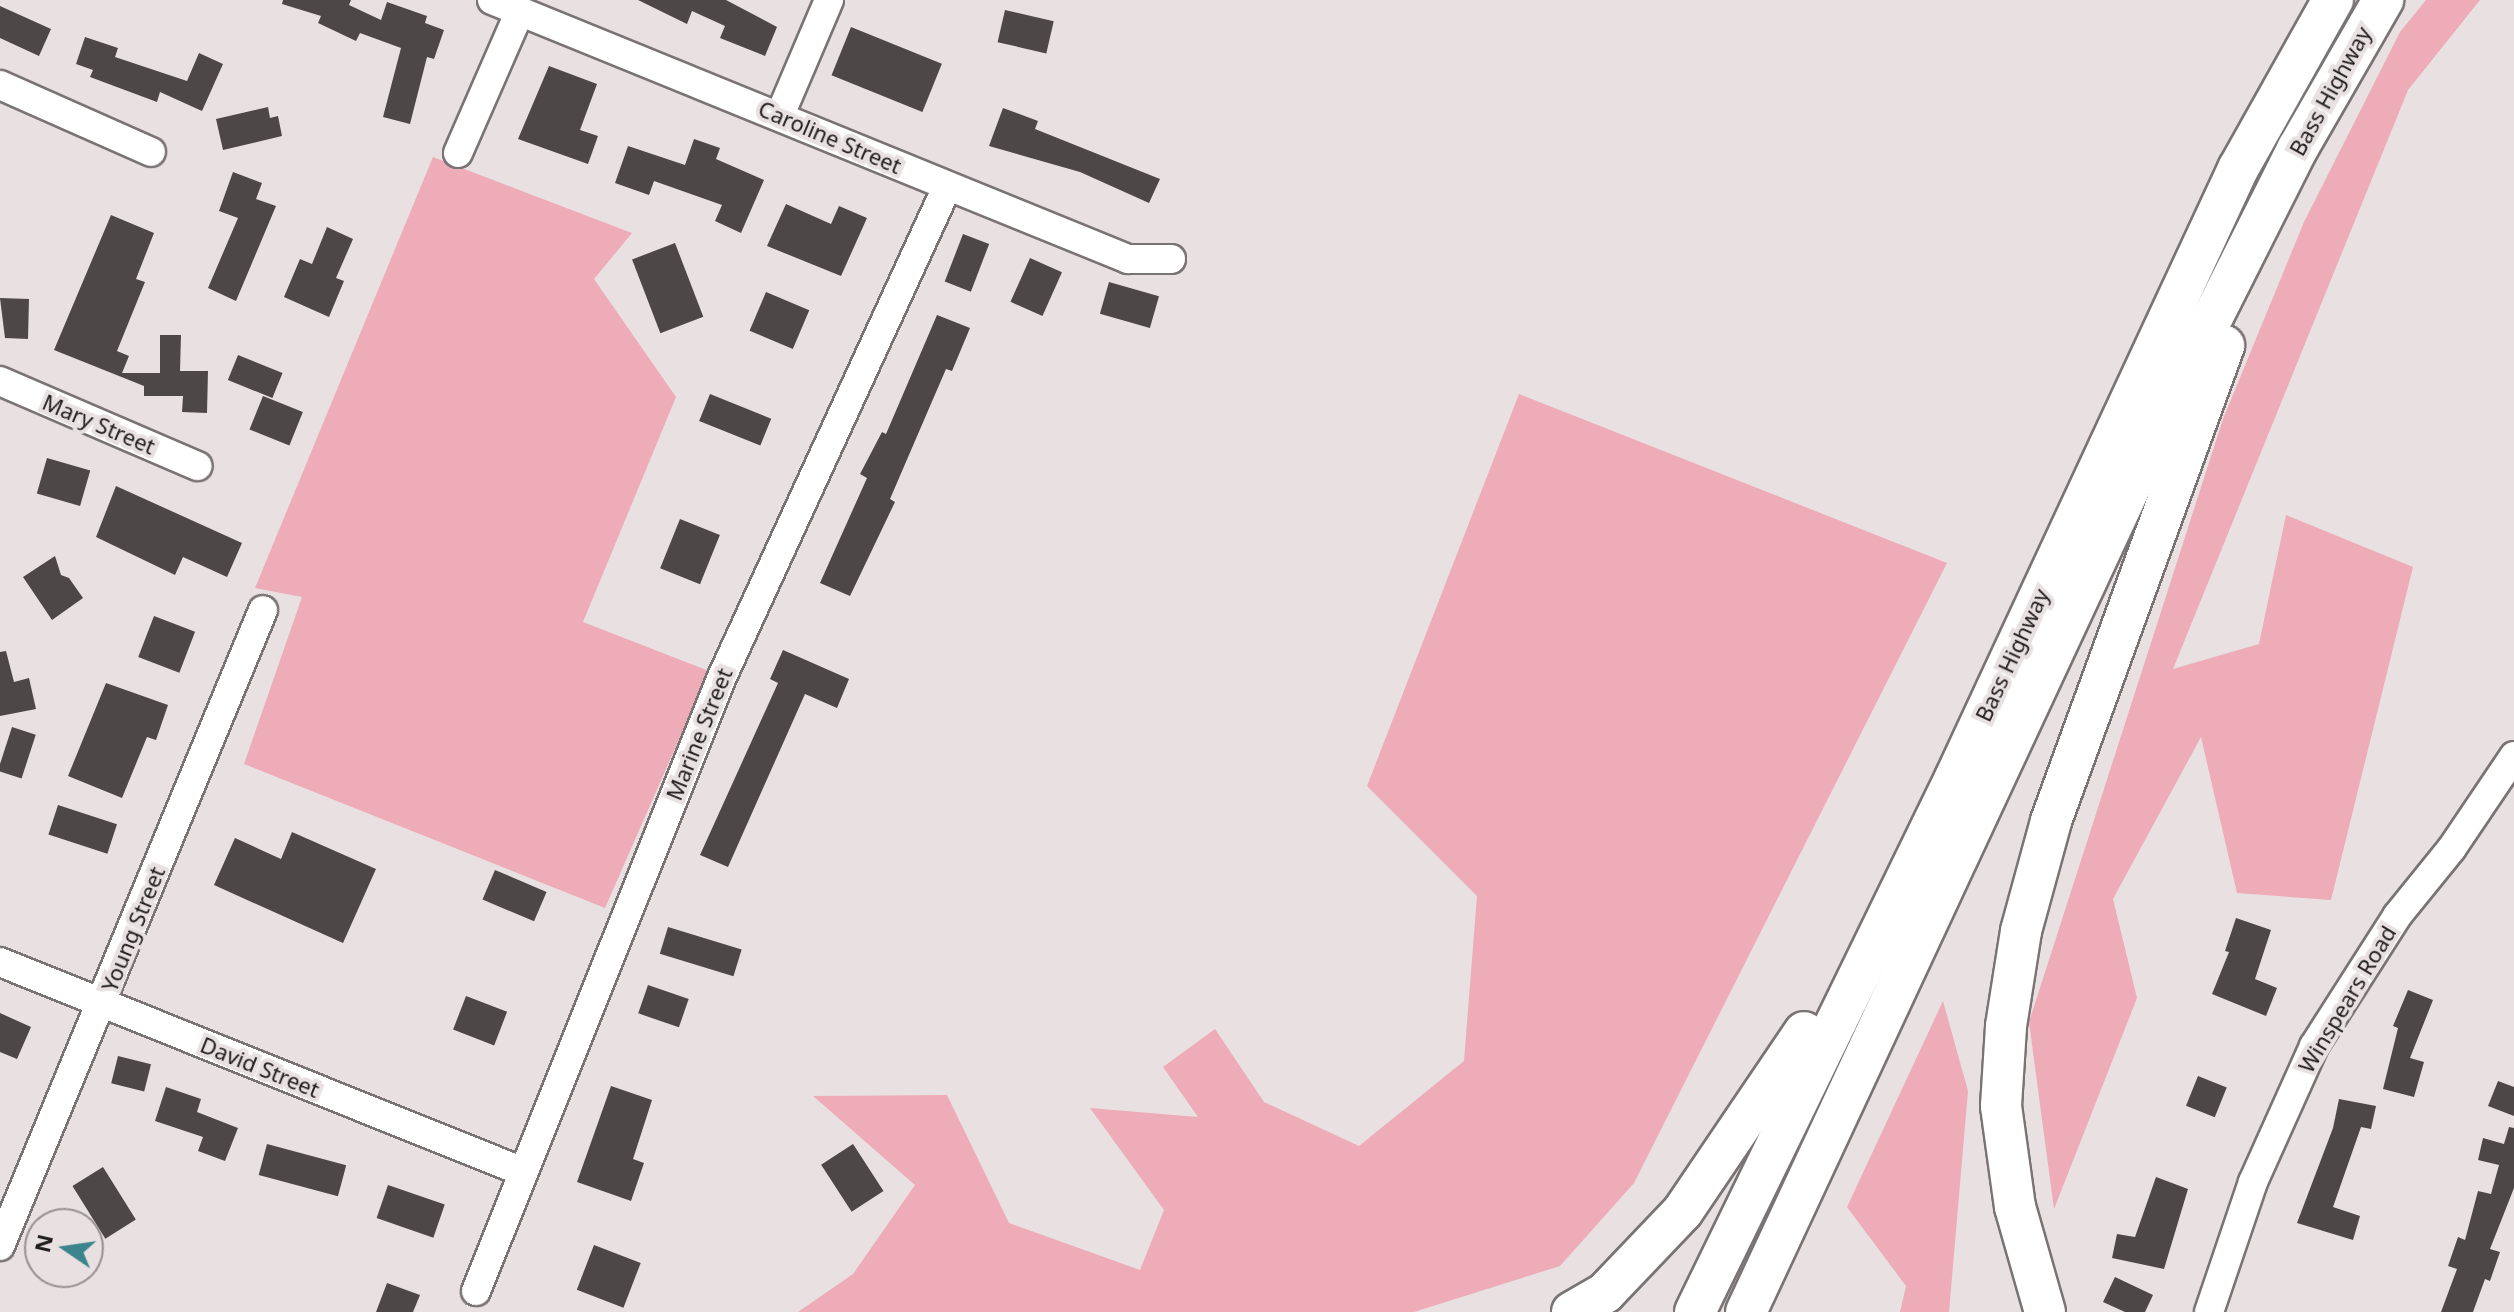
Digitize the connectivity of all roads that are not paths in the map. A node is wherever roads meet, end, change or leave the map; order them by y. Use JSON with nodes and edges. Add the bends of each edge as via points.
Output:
{"nodes":[{"id":1,"x":492,"y":0,"type":"edge"},
{"id":2,"x":829,"y":0,"type":"edge"},
{"id":3,"x":2333,"y":0,"type":"edge"},
{"id":4,"x":2383,"y":0,"type":"edge"},
{"id":5,"x":520,"y":11,"type":"junction"},
{"id":6,"x":0,"y":85,"type":"edge"},
{"id":7,"x":780,"y":115,"type":"junction"},
{"id":8,"x":2298,"y":148,"type":"junction"},
{"id":9,"x":151,"y":152,"type":"dead end"},
{"id":10,"x":458,"y":153,"type":"dead end"},
{"id":11,"x":947,"y":187,"type":"junction"},
{"id":12,"x":1171,"y":259,"type":"dead end"},
{"id":13,"x":2151,"y":354,"type":"junction"},
{"id":14,"x":0,"y":381,"type":"edge"},
{"id":15,"x":197,"y":466,"type":"dead end"},
{"id":16,"x":263,"y":610,"type":"dead end"},
{"id":17,"x":2514,"y":756,"type":"edge"},
{"id":18,"x":0,"y":962,"type":"edge"},
{"id":19,"x":102,"y":1004,"type":"junction"},
{"id":20,"x":521,"y":1171,"type":"junction"},
{"id":21,"x":0,"y":1246,"type":"edge"},
{"id":22,"x":476,"y":1291,"type":"dead end"},
{"id":23,"x":1572,"y":1312,"type":"edge"},
{"id":24,"x":1695,"y":1312,"type":"edge"},
{"id":25,"x":1746,"y":1312,"type":"edge"},
{"id":26,"x":2045,"y":1312,"type":"edge"},
{"id":27,"x":2209,"y":1312,"type":"edge"}],
"edges":[{"from":1,"to":5,"type":"street","name":"Caroline Street"},
{"from":2,"to":7,"type":"street"},
{"from":3,"to":13,"type":"highway","name":"Bass Highway","via":[[2238,169]]},
{"from":4,"to":8,"type":"highway","name":"Bass Highway"},
{"from":5,"to":7,"type":"street","name":"Caroline Street"},
{"from":5,"to":10,"type":"street"},
{"from":6,"to":9,"type":"street"},
{"from":7,"to":11,"type":"street","name":"Caroline Street"},
{"from":8,"to":25,"type":"highway","name":"Bass Highway","via":[[2154,436]]},
{"from":8,"to":26,"type":"highway","via":[[2156,522],[2051,821],[2021,931],[2006,1026],[2001,1106],[2015,1207]]},
{"from":11,"to":12,"type":"street","name":"Caroline Street","via":[[1128,259]]},
{"from":11,"to":20,"type":"street","name":"Marine Street","via":[[722,677]]},
{"from":13,"to":23,"type":"highway","via":[[1785,1062],[1646,1255],[1605,1293]]},
{"from":13,"to":24,"type":"highway","name":"Bass Highway","via":[[1955,778]]},
{"from":14,"to":15,"type":"street","name":"Mary Street"},
{"from":16,"to":19,"type":"street","name":"Young Street"},
{"from":17,"to":27,"type":"street","name":"Winspears Road","via":[[2452,848],[2397,916],[2314,1046],[2253,1182]]},
{"from":18,"to":19,"type":"street","name":"David Street"},
{"from":19,"to":20,"type":"street","name":"David Street"},
{"from":19,"to":21,"type":"street","name":"Young Street"},
{"from":20,"to":22,"type":"street","name":"Marine Street"}]}
